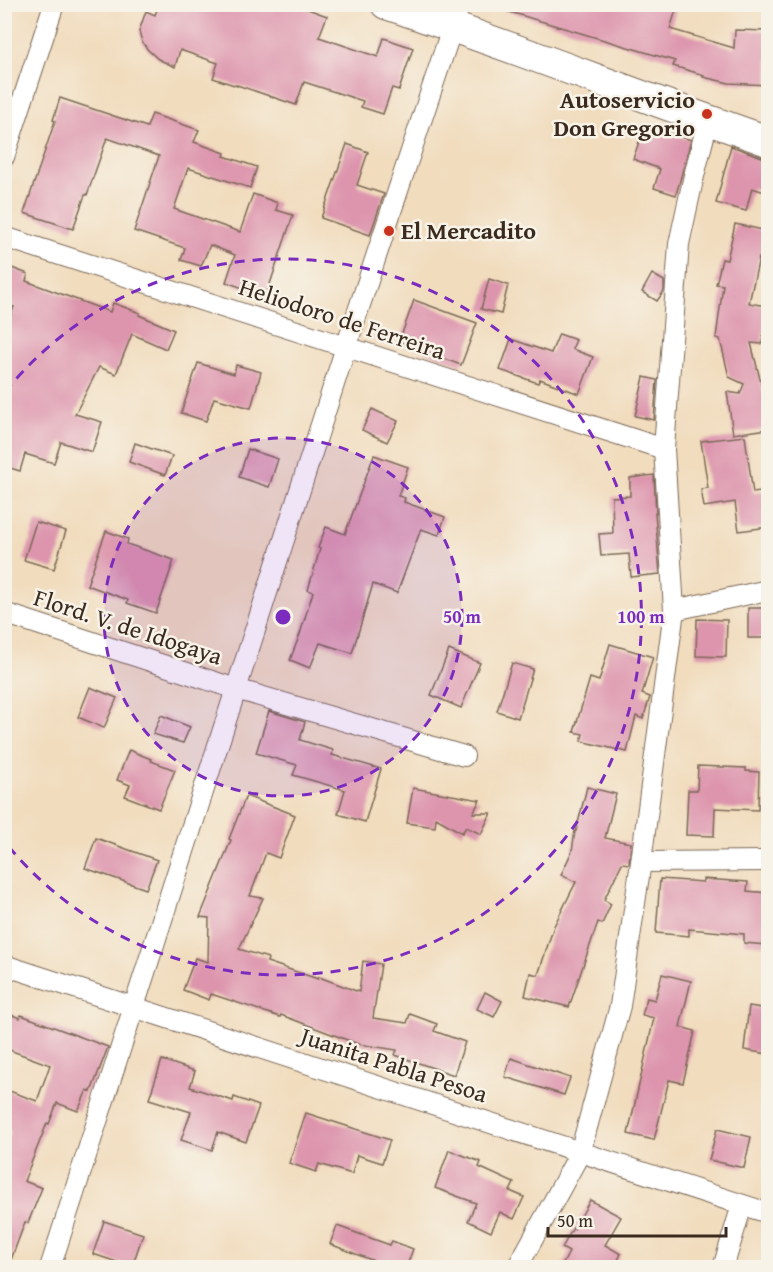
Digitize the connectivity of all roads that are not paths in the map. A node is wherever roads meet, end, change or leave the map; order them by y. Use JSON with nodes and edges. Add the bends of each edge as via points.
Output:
{"nodes":[{"id":1,"x":54,"y":4,"type":"edge"},
{"id":2,"x":387,"y":4,"type":"edge"},
{"id":3,"x":456,"y":15,"type":"edge"},
{"id":4,"x":708,"y":120,"type":"junction"},
{"id":5,"x":768,"y":141,"type":"edge"},
{"id":6,"x":4,"y":157,"type":"edge"},
{"id":7,"x":4,"y":237,"type":"edge"},
{"id":8,"x":346,"y":347,"type":"junction"},
{"id":9,"x":664,"y":449,"type":"junction"},
{"id":10,"x":768,"y":590,"type":"edge"},
{"id":11,"x":674,"y":610,"type":"junction"},
{"id":12,"x":4,"y":614,"type":"edge"},
{"id":13,"x":236,"y":689,"type":"junction"},
{"id":14,"x":464,"y":756,"type":"dead end"},
{"id":15,"x":768,"y":861,"type":"edge"},
{"id":16,"x":641,"y":862,"type":"junction"},
{"id":17,"x":4,"y":965,"type":"edge"},
{"id":18,"x":134,"y":1007,"type":"junction"},
{"id":19,"x":580,"y":1153,"type":"junction"},
{"id":20,"x":742,"y":1205,"type":"junction"},
{"id":21,"x":768,"y":1213,"type":"edge"},
{"id":22,"x":50,"y":1268,"type":"edge"},
{"id":23,"x":517,"y":1268,"type":"edge"},
{"id":24,"x":723,"y":1268,"type":"edge"}],
"edges":[{"from":1,"to":6,"type":"street"},
{"from":2,"to":3,"type":"main road"},
{"from":3,"to":4,"type":"main road"},
{"from":3,"to":8,"type":"street"},
{"from":4,"to":5,"type":"main road"},
{"from":4,"to":9,"type":"street","via":[[679,244]]},
{"from":7,"to":8,"type":"street","name":"Heliodoro de Ferreira"},
{"from":8,"to":9,"type":"street","name":"Heliodoro de Ferreira"},
{"from":8,"to":13,"type":"street"},
{"from":9,"to":11,"type":"street"},
{"from":10,"to":11,"type":"street"},
{"from":11,"to":16,"type":"street"},
{"from":12,"to":13,"type":"street","name":"Flord. V. de Idogaya"},
{"from":13,"to":14,"type":"street","name":"Flord. V. de Idogaya"},
{"from":13,"to":18,"type":"street"},
{"from":15,"to":16,"type":"street"},
{"from":16,"to":19,"type":"street","via":[[620,1006]]},
{"from":17,"to":18,"type":"street","name":"Juanita Pabla Pesoa"},
{"from":18,"to":19,"type":"street","name":"Juanita Pabla Pesoa"},
{"from":18,"to":22,"type":"street"},
{"from":19,"to":20,"type":"street","name":"Juanita Pabla Pesoa"},
{"from":19,"to":23,"type":"street"},
{"from":20,"to":21,"type":"street","name":"Juanita Pabla Pesoa"},
{"from":20,"to":24,"type":"street"}]}
